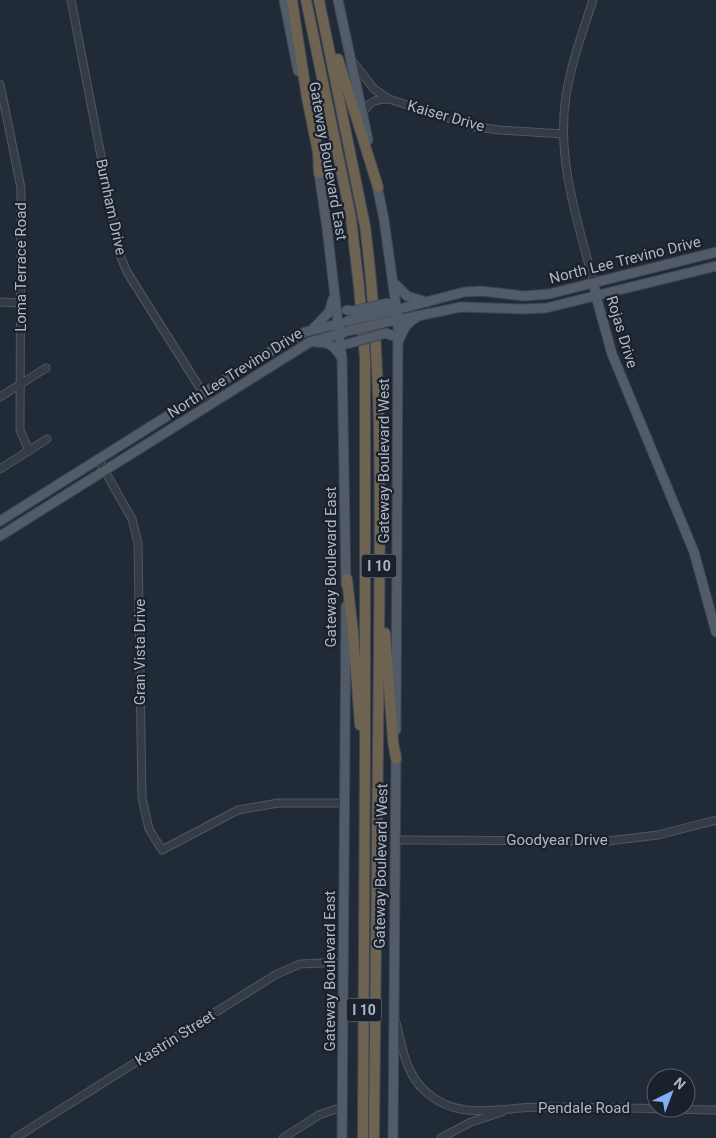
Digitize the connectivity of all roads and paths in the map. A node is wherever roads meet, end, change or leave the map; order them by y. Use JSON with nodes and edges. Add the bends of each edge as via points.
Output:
{"nodes":[{"id":1,"x":71,"y":0,"type":"edge"},
{"id":2,"x":284,"y":0,"type":"edge"},
{"id":3,"x":292,"y":0,"type":"edge"},
{"id":4,"x":306,"y":0,"type":"edge"},
{"id":5,"x":319,"y":0,"type":"edge"},
{"id":6,"x":324,"y":0,"type":"edge"},
{"id":7,"x":338,"y":0,"type":"edge"},
{"id":8,"x":593,"y":0,"type":"edge"},
{"id":9,"x":351,"y":59,"type":"junction"},
{"id":10,"x":0,"y":84,"type":"edge"},
{"id":11,"x":389,"y":99,"type":"junction"},
{"id":12,"x":362,"y":115,"type":"junction"},
{"id":13,"x":563,"y":134,"type":"junction"},
{"id":14,"x":319,"y":173,"type":"junction"},
{"id":15,"x":378,"y":188,"type":"junction"},
{"id":16,"x":716,"y":252,"type":"edge"},
{"id":17,"x":716,"y":266,"type":"edge"},
{"id":18,"x":393,"y":282,"type":"junction"},
{"id":19,"x":594,"y":284,"type":"junction"},
{"id":20,"x":334,"y":294,"type":"junction"},
{"id":21,"x":596,"y":296,"type":"junction"},
{"id":22,"x":0,"y":302,"type":"edge"},
{"id":23,"x":20,"y":302,"type":"junction"},
{"id":24,"x":427,"y":302,"type":"junction"},
{"id":25,"x":429,"y":312,"type":"junction"},
{"id":26,"x":393,"y":313,"type":"junction"},
{"id":27,"x":342,"y":323,"type":"junction"},
{"id":28,"x":313,"y":330,"type":"junction"},
{"id":29,"x":344,"y":332,"type":"junction"},
{"id":30,"x":395,"y":339,"type":"junction"},
{"id":31,"x":310,"y":342,"type":"junction"},
{"id":32,"x":342,"y":358,"type":"junction"},
{"id":33,"x":46,"y":368,"type":"dead end"},
{"id":34,"x":20,"y":384,"type":"junction"},
{"id":35,"x":203,"y":394,"type":"junction"},
{"id":36,"x":0,"y":397,"type":"edge"},
{"id":37,"x":210,"y":404,"type":"junction"},
{"id":38,"x":48,"y":439,"type":"dead end"},
{"id":39,"x":29,"y":451,"type":"junction"},
{"id":40,"x":98,"y":459,"type":"junction"},
{"id":41,"x":0,"y":469,"type":"edge"},
{"id":42,"x":104,"y":471,"type":"junction"},
{"id":43,"x":0,"y":521,"type":"edge"},
{"id":44,"x":380,"y":527,"type":"junction"},
{"id":45,"x":0,"y":536,"type":"edge"},
{"id":46,"x":346,"y":579,"type":"junction"},
{"id":47,"x":716,"y":632,"type":"edge"},
{"id":48,"x":365,"y":751,"type":"junction"},
{"id":49,"x":396,"y":759,"type":"junction"},
{"id":50,"x":344,"y":803,"type":"junction"},
{"id":51,"x":716,"y":820,"type":"edge"},
{"id":52,"x":395,"y":840,"type":"junction"},
{"id":53,"x":344,"y":962,"type":"junction"},
{"id":54,"x":394,"y":1014,"type":"junction"},
{"id":55,"x":342,"y":1107,"type":"junction"},
{"id":56,"x":512,"y":1109,"type":"junction"},
{"id":57,"x":716,"y":1110,"type":"edge"},
{"id":58,"x":15,"y":1138,"type":"edge"},
{"id":59,"x":283,"y":1138,"type":"edge"},
{"id":60,"x":342,"y":1138,"type":"edge"},
{"id":61,"x":363,"y":1138,"type":"edge"},
{"id":62,"x":374,"y":1138,"type":"edge"},
{"id":63,"x":393,"y":1138,"type":"edge"},
{"id":64,"x":441,"y":1138,"type":"edge"}],
"edges":[{"from":1,"to":35,"type":"street","name":"Burnham Drive","via":[[120,256]]},
{"from":2,"to":14,"type":"main road","name":"Gateway Boulevard East"},
{"from":3,"to":14,"type":"highway"},
{"from":4,"to":48,"type":"highway","number":"I 10","via":[[351,218],[360,287],[366,380]]},
{"from":5,"to":44,"type":"highway","number":"I 10","via":[[358,188],[369,258],[378,376]]},
{"from":6,"to":15,"type":"highway","via":[[349,98]]},
{"from":7,"to":9,"type":"main road"},
{"from":8,"to":13,"type":"street","name":"Rojas Drive","via":[[568,83]]},
{"from":9,"to":11,"type":"street","name":"Kaiser Drive","via":[[374,89]]},
{"from":9,"to":12,"type":"main road"},
{"from":10,"to":23,"type":"street","name":"Loma Terrace Road","via":[[21,188]]},
{"from":11,"to":12,"type":"street","name":"Kaiser Drive","via":[[372,102]]},
{"from":11,"to":13,"type":"street","name":"Kaiser Drive","via":[[475,127]]},
{"from":12,"to":15,"type":"main road"},
{"from":13,"to":19,"type":"street","name":"Rojas Drive","via":[[566,170]]},
{"from":14,"to":20,"type":"main road","name":"Gateway Boulevard East"},
{"from":15,"to":18,"type":"main road"},
{"from":16,"to":19,"type":"main road","name":"North Lee Trevino Drive"},
{"from":17,"to":21,"type":"main road","name":"North Lee Trevino Drive"},
{"from":18,"to":24,"type":"main road","via":[[407,296]]},
{"from":18,"to":26,"type":"main road"},
{"from":19,"to":21,"type":"main road","name":"Rojas Drive"},
{"from":19,"to":24,"type":"main road","name":"North Lee Trevino Drive","via":[[524,296],[464,292]]},
{"from":20,"to":26,"type":"main road","bridge":true,"via":[[346,310]]},
{"from":20,"to":27,"type":"main road","name":"Gateway Boulevard East"},
{"from":20,"to":28,"type":"main road","via":[[329,312]]},
{"from":21,"to":25,"type":"main road","name":"North Lee Trevino Drive","via":[[546,308],[522,310],[471,306]]},
{"from":21,"to":47,"type":"main road","name":"Rojas Drive","via":[[612,354],[694,552]]},
{"from":22,"to":23,"type":"street"},
{"from":23,"to":34,"type":"street","name":"Loma Terrace Road"},
{"from":24,"to":26,"type":"main road","name":"North Lee Trevino Drive"},
{"from":25,"to":26,"type":"main road","name":"North Lee Trevino Drive"},
{"from":25,"to":30,"type":"main road","via":[[411,321]]},
{"from":26,"to":27,"type":"main road","name":"North Lee Trevino Drive","bridge":true},
{"from":26,"to":29,"type":"main road","name":"North Lee Trevino Drive","bridge":true},
{"from":26,"to":30,"type":"main road","name":"Gateway Boulevard West"},
{"from":27,"to":28,"type":"main road","name":"North Lee Trevino Drive"},
{"from":27,"to":29,"type":"main road","name":"Gateway Boulevard East"},
{"from":28,"to":35,"type":"main road","name":"North Lee Trevino Drive","via":[[282,344]]},
{"from":29,"to":31,"type":"main road","name":"North Lee Trevino Drive"},
{"from":29,"to":32,"type":"main road","name":"Gateway Boulevard East"},
{"from":30,"to":32,"type":"main road","bridge":true,"via":[[386,333],[347,344]]},
{"from":30,"to":49,"type":"main road","name":"Gateway Boulevard West"},
{"from":31,"to":32,"type":"main road","via":[[325,342]]},
{"from":31,"to":37,"type":"main road","name":"North Lee Trevino Drive"},
{"from":32,"to":46,"type":"main road","name":"Gateway Boulevard East"},
{"from":33,"to":34,"type":"street"},
{"from":34,"to":36,"type":"street"},
{"from":34,"to":39,"type":"street","name":"Loma Terrace Road","via":[[20,430]]},
{"from":35,"to":37,"type":"street","name":"Burnham Drive"},
{"from":35,"to":40,"type":"main road","name":"North Lee Trevino Drive"},
{"from":37,"to":42,"type":"main road","name":"North Lee Trevino Drive"},
{"from":38,"to":39,"type":"street"},
{"from":39,"to":41,"type":"street"},
{"from":40,"to":42,"type":"street","name":"Gran Vista Drive"},
{"from":40,"to":43,"type":"main road","name":"North Lee Trevino Drive"},
{"from":42,"to":45,"type":"main road","name":"North Lee Trevino Drive"},
{"from":42,"to":50,"type":"street","name":"Gran Vista Drive","via":[[126,506],[137,538],[142,798],[149,829],[162,850],[238,810],[278,803]]},
{"from":44,"to":49,"type":"highway","via":[[387,666]]},
{"from":44,"to":62,"type":"highway","number":"I 10"},
{"from":46,"to":48,"type":"highway"},
{"from":46,"to":50,"type":"main road","name":"Gateway Boulevard East"},
{"from":48,"to":61,"type":"highway","number":"I 10"},
{"from":49,"to":52,"type":"main road","name":"Gateway Boulevard West"},
{"from":50,"to":53,"type":"main road","name":"Gateway Boulevard East"},
{"from":51,"to":52,"type":"street","name":"Goodyear Drive","via":[[658,835],[608,841]]},
{"from":52,"to":54,"type":"main road","name":"Gateway Boulevard West"},
{"from":53,"to":55,"type":"main road","name":"Gateway Boulevard East"},
{"from":53,"to":58,"type":"street","name":"Kastrin Street","via":[[300,964],[281,972]]},
{"from":54,"to":56,"type":"street","name":"Pendale Road","via":[[407,1066],[425,1091],[440,1102],[457,1108]]},
{"from":54,"to":63,"type":"main road","name":"Gateway Boulevard West"},
{"from":55,"to":59,"type":"street","via":[[319,1115]]},
{"from":55,"to":60,"type":"main road","name":"Gateway Boulevard East"},
{"from":56,"to":57,"type":"street","name":"Pendale Road"},
{"from":56,"to":64,"type":"street","name":"Pendale Road","via":[[471,1122]]}]}
